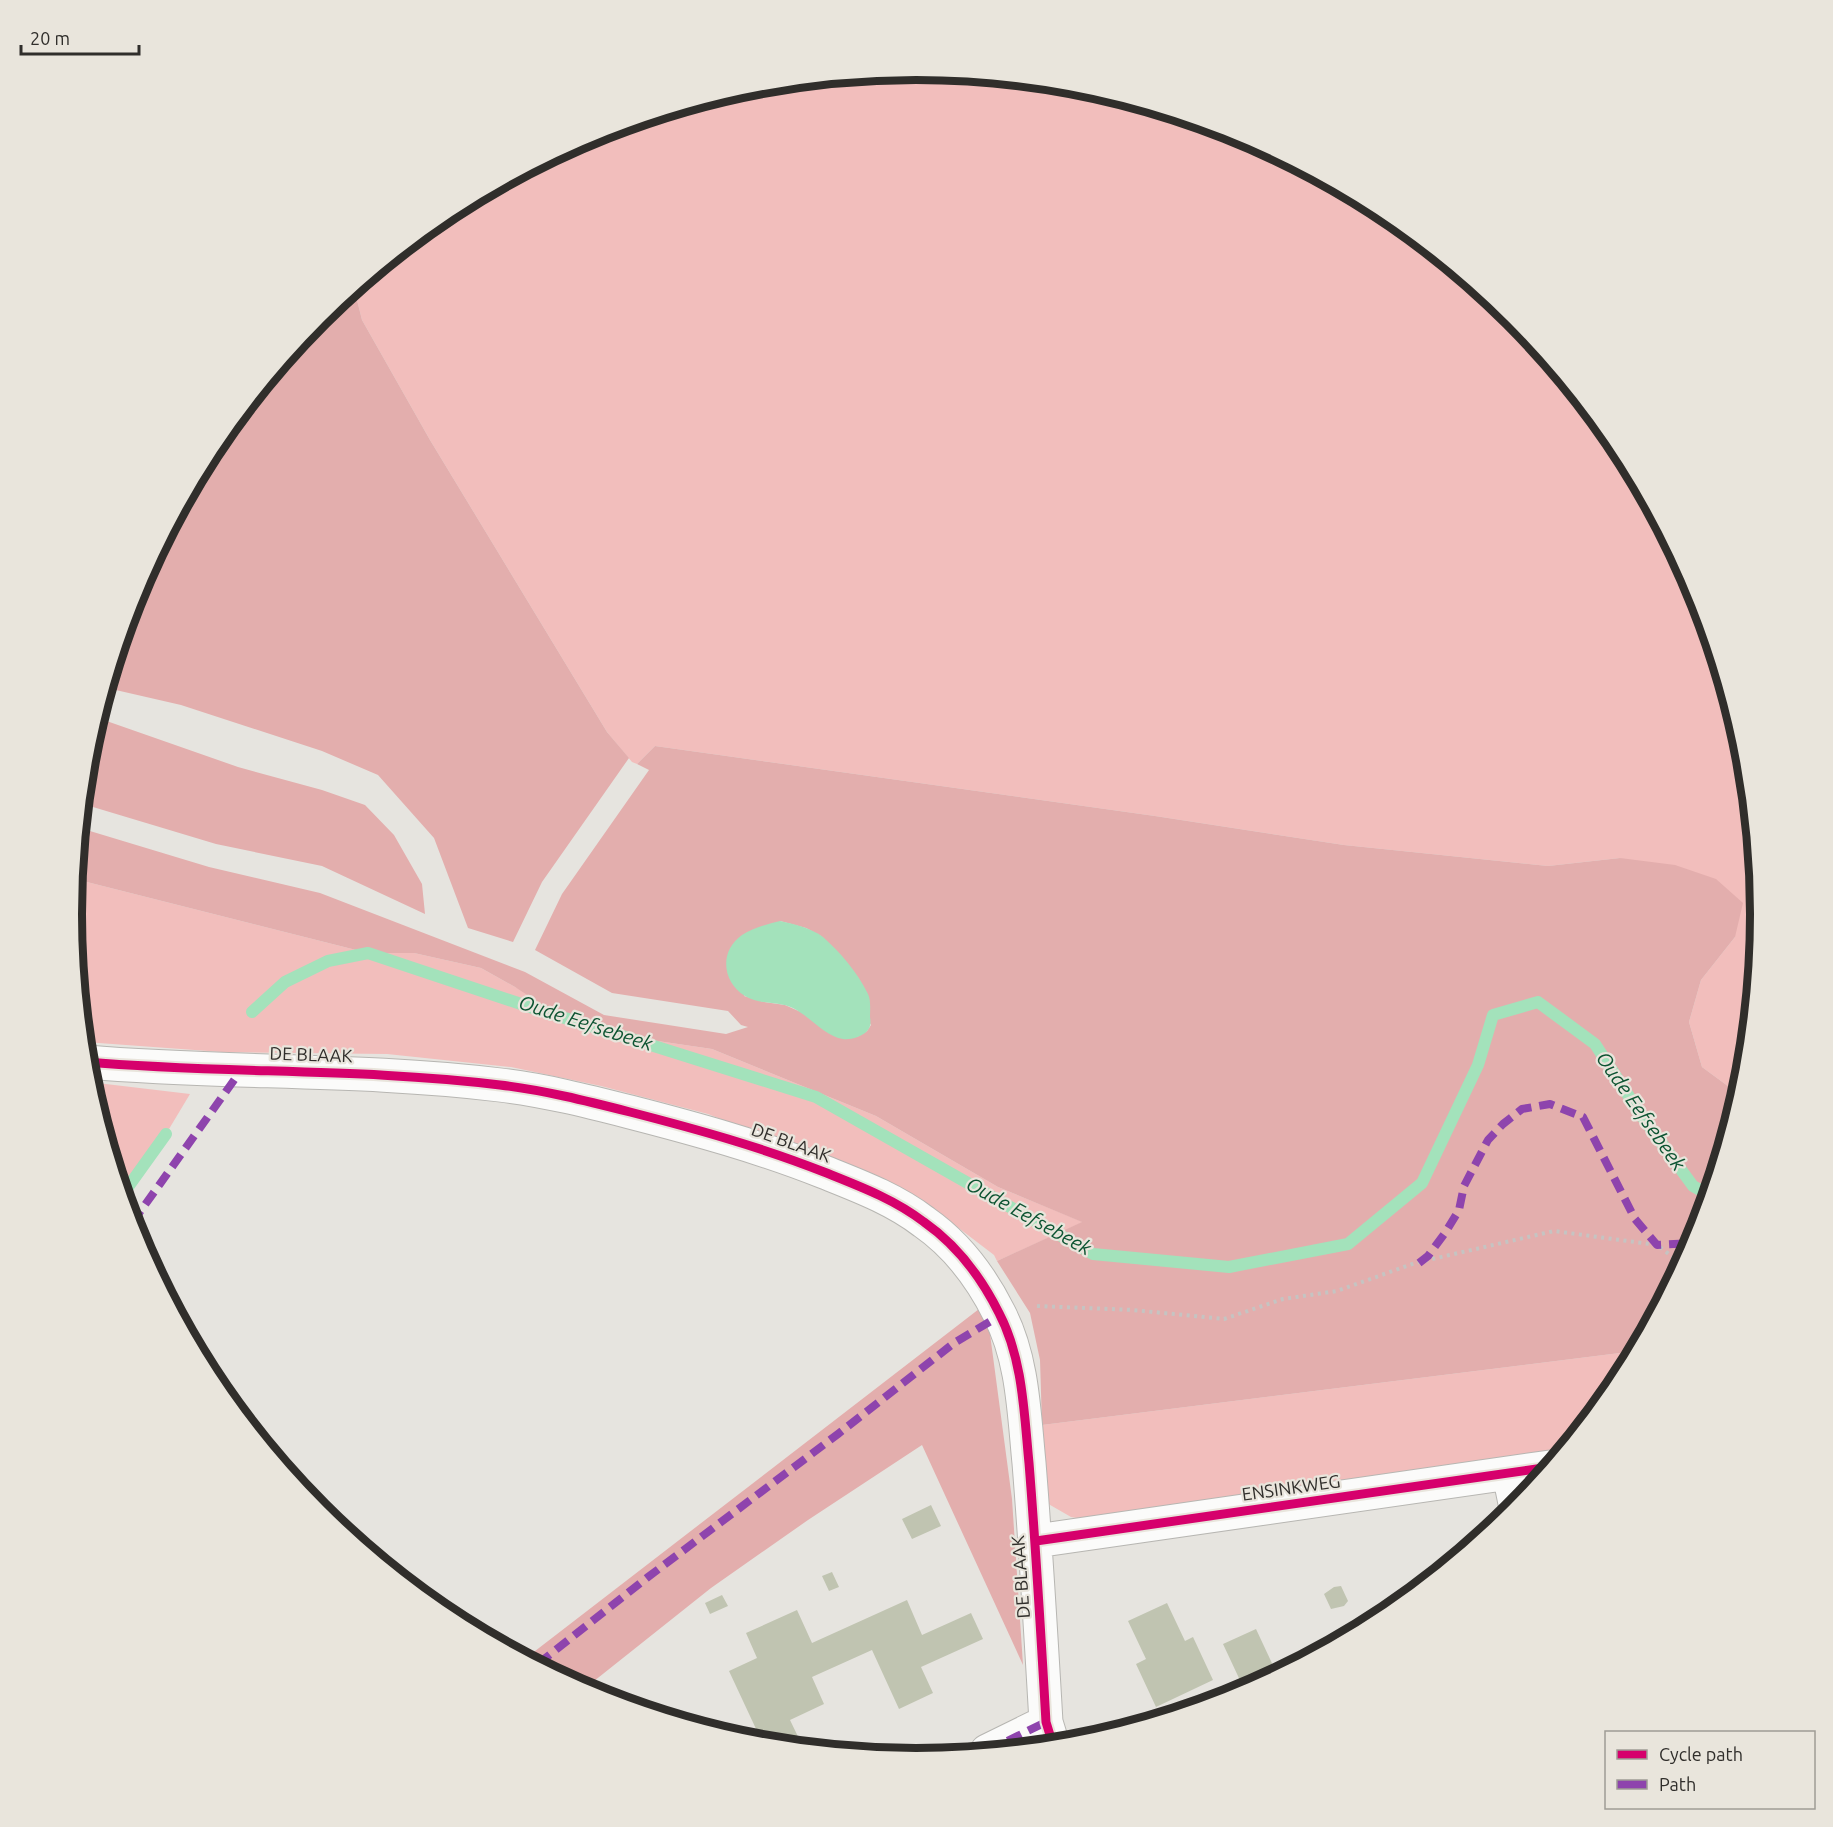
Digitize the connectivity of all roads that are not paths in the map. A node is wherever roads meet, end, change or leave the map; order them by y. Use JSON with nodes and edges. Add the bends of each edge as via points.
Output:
{"nodes":[{"id":1,"x":97,"y":1063,"type":"edge"},
{"id":2,"x":1539,"y":1469,"type":"edge"},
{"id":3,"x":1509,"y":1473,"type":"junction"},
{"id":4,"x":1513,"y":1495,"type":"edge"},
{"id":5,"x":1036,"y":1541,"type":"junction"},
{"id":6,"x":1050,"y":1733,"type":"edge"},
{"id":7,"x":1026,"y":1740,"type":"edge"}],
"edges":[{"from":1,"to":5,"type":"street","name":"DE BLAAK","via":[[373,1074],[502,1085],[588,1101],[758,1147],[892,1201],[925,1222],[957,1250],[1001,1315],[1022,1388]]},
{"from":2,"to":3,"type":"street","name":"ENSINKWEG"},
{"from":3,"to":4,"type":"street"},
{"from":3,"to":5,"type":"street","name":"ENSINKWEG"},
{"from":5,"to":6,"type":"street","name":"DE BLAAK"},
{"from":6,"to":7,"type":"street"}]}
